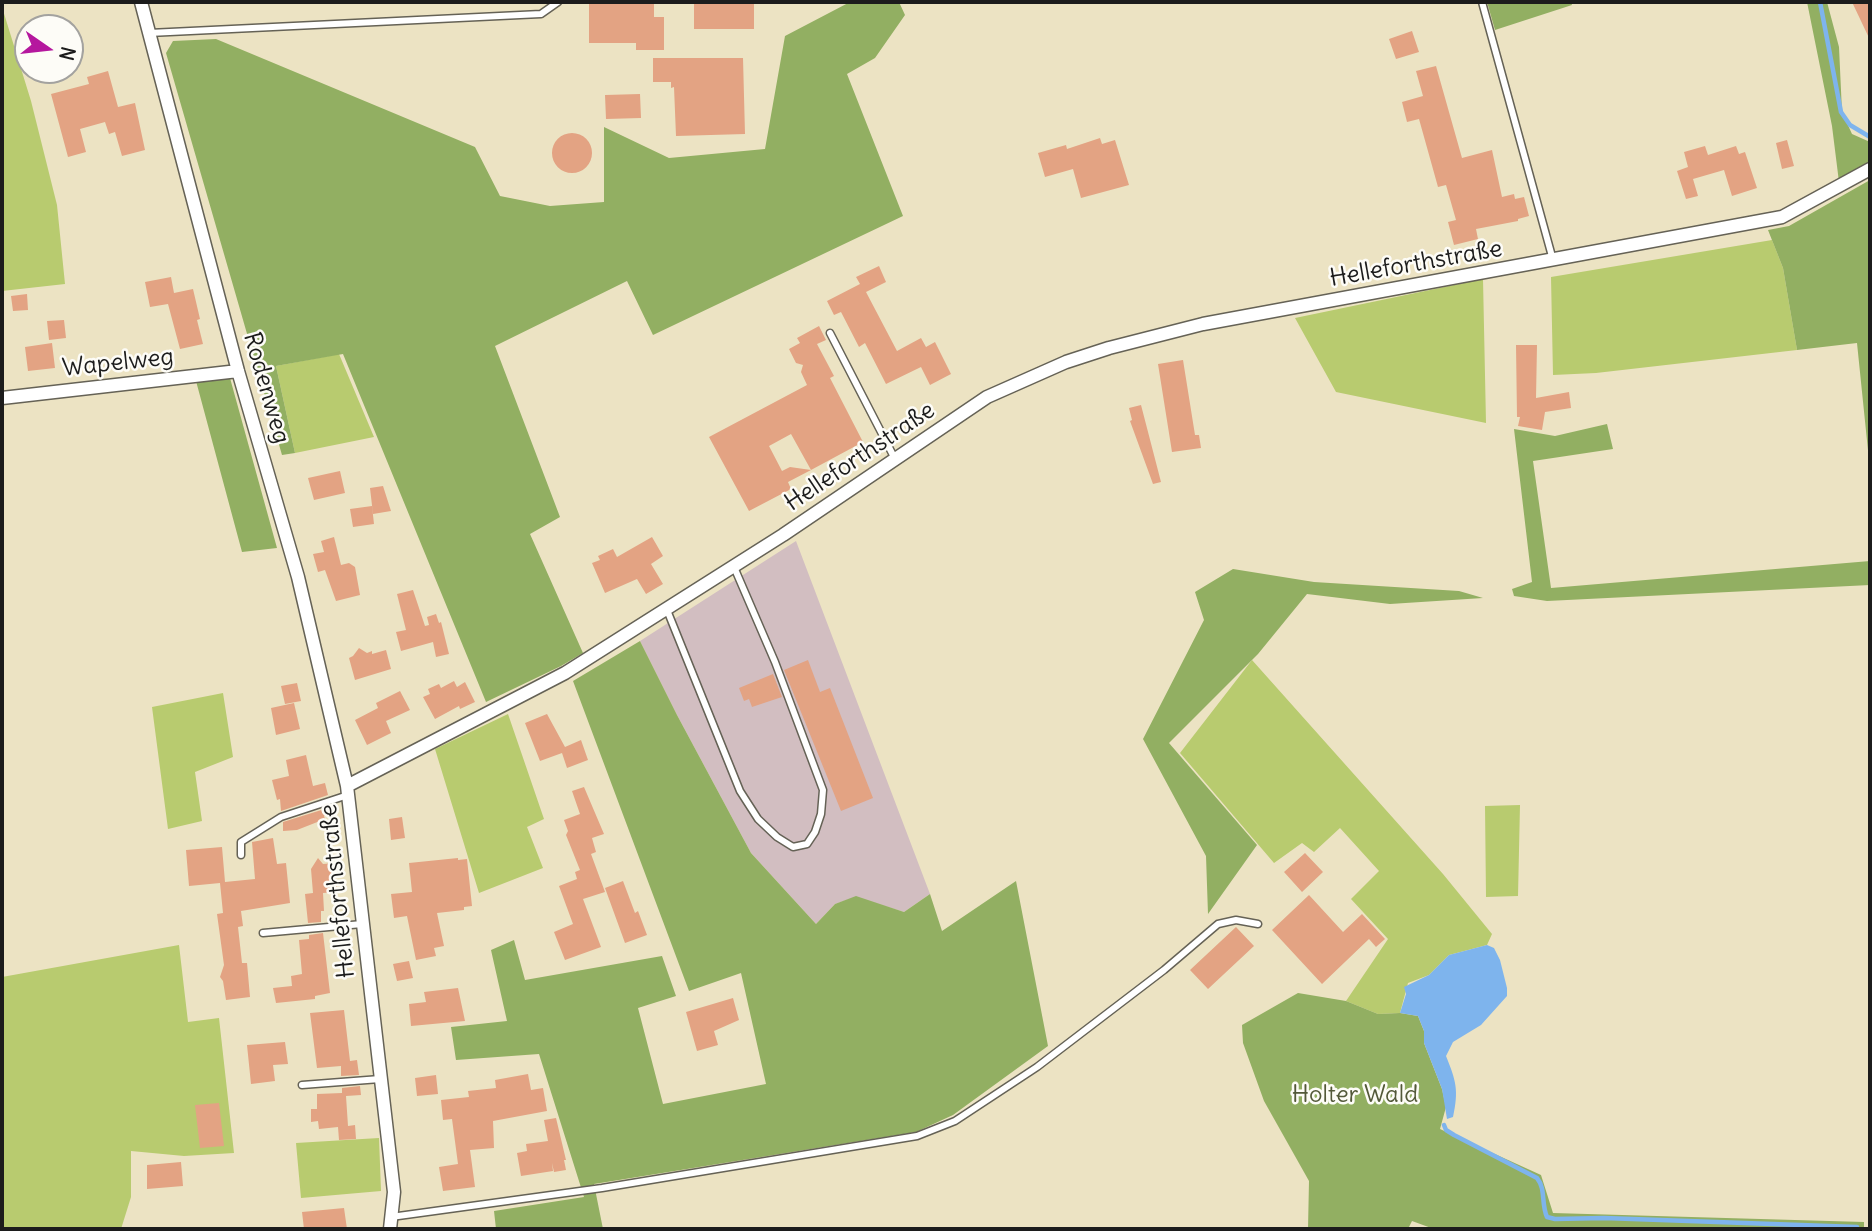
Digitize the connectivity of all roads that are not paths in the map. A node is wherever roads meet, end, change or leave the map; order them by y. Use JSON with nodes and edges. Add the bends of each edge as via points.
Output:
{"nodes":[{"id":1,"x":141,"y":2,"type":"edge"},
{"id":2,"x":558,"y":2,"type":"edge"},
{"id":3,"x":1482,"y":2,"type":"edge"},
{"id":4,"x":149,"y":33,"type":"junction"},
{"id":5,"x":1870,"y":169,"type":"edge"},
{"id":6,"x":1553,"y":260,"type":"junction"},
{"id":7,"x":830,"y":333,"type":"dead end"},
{"id":8,"x":238,"y":371,"type":"junction"},
{"id":9,"x":2,"y":398,"type":"edge"},
{"id":10,"x":895,"y":460,"type":"junction"},
{"id":11,"x":734,"y":567,"type":"junction"},
{"id":12,"x":667,"y":610,"type":"junction"},
{"id":13,"x":348,"y":790,"type":"junction"},
{"id":14,"x":241,"y":855,"type":"dead end"},
{"id":15,"x":362,"y":924,"type":"junction"},
{"id":16,"x":1258,"y":924,"type":"dead end"},
{"id":17,"x":263,"y":933,"type":"dead end"},
{"id":18,"x":380,"y":1079,"type":"junction"},
{"id":19,"x":302,"y":1085,"type":"dead end"},
{"id":20,"x":391,"y":1223,"type":"edge"}],
"edges":[{"from":1,"to":4,"type":"street","name":"Rodenweg"},
{"from":2,"to":4,"type":"lane","via":[[541,15]]},
{"from":3,"to":6,"type":"lane"},
{"from":4,"to":8,"type":"street","name":"Rodenweg"},
{"from":5,"to":6,"type":"street","name":"Helleforthstraße","via":[[1782,217]]},
{"from":6,"to":10,"type":"street","name":"Helleforthstraße","via":[[1203,324],[1109,348],[987,397]]},
{"from":7,"to":10,"type":"lane"},
{"from":8,"to":9,"type":"street","name":"Wapelweg"},
{"from":8,"to":13,"type":"street","name":"Rodenweg","via":[[298,577]]},
{"from":10,"to":11,"type":"street","name":"Helleforthstraße"},
{"from":11,"to":12,"type":"street","name":"Helleforthstraße"},
{"from":11,"to":12,"type":"lane","via":[[822,790],[821,814],[807,844],[793,847],[777,837],[758,819],[740,791]]},
{"from":12,"to":13,"type":"street","name":"Helleforthstraße","via":[[565,673]]},
{"from":13,"to":14,"type":"lane","via":[[281,817],[241,842]]},
{"from":13,"to":15,"type":"street","name":"Helleforthstraße"},
{"from":15,"to":17,"type":"lane"},
{"from":15,"to":18,"type":"street","name":"Helleforthstraße"},
{"from":16,"to":20,"type":"lane","via":[[1236,920],[1218,924],[1037,1067],[955,1121],[918,1136]]},
{"from":18,"to":19,"type":"lane"},
{"from":18,"to":20,"type":"street","name":"Helleforthstraße","via":[[394,1192]]}]}
